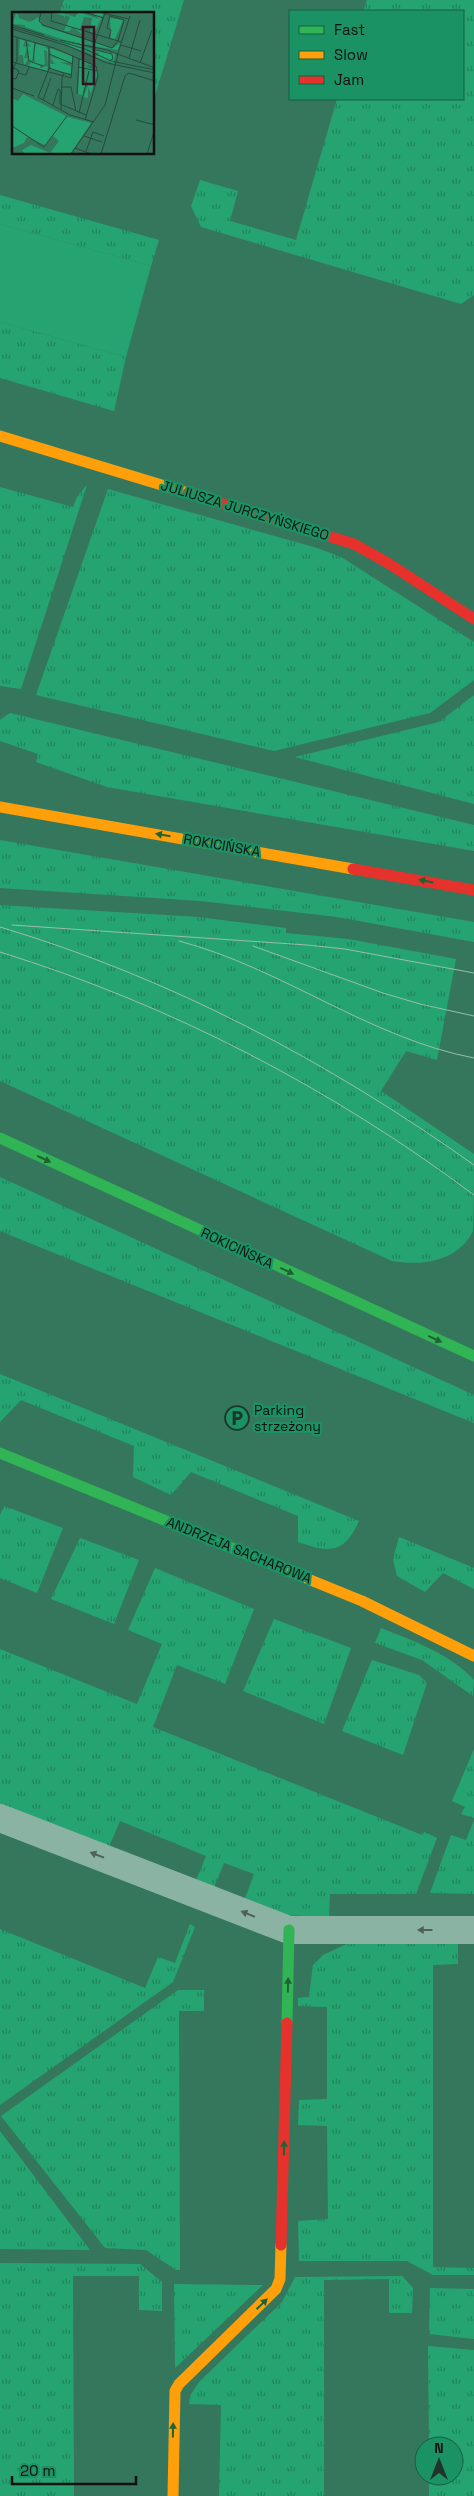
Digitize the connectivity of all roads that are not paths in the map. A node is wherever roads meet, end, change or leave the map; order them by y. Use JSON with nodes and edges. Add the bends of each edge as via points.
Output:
{"nodes":[{"id":1,"x":0,"y":436,"type":"edge"},
{"id":2,"x":474,"y":619,"type":"edge"},
{"id":3,"x":0,"y":807,"type":"edge"},
{"id":4,"x":474,"y":890,"type":"edge"},
{"id":5,"x":0,"y":1138,"type":"edge"},
{"id":6,"x":474,"y":1356,"type":"edge"},
{"id":7,"x":0,"y":1453,"type":"edge"},
{"id":8,"x":474,"y":1656,"type":"edge"},
{"id":9,"x":0,"y":1818,"type":"edge"},
{"id":10,"x":288,"y":1930,"type":"junction"},
{"id":11,"x":474,"y":1930,"type":"edge"},
{"id":12,"x":173,"y":2496,"type":"edge"}],
"edges":[{"from":1,"to":2,"type":"street","name":"JULIUSZA JURCZYŃSKIEGO","via":[[354,544]]},
{"from":4,"to":3,"type":"street","name":"ROKICIŃSKA","one_way":true},
{"from":5,"to":6,"type":"street","name":"ROKICIŃSKA","one_way":true},
{"from":7,"to":8,"type":"street","name":"ANDRZEJA SACHAROWA","via":[[362,1601]]},
{"from":10,"to":9,"type":"street","one_way":true},
{"from":11,"to":10,"type":"street","one_way":true},
{"from":12,"to":10,"type":"street","one_way":true,"via":[[175,2391],[268,2298],[280,2279]]}]}
